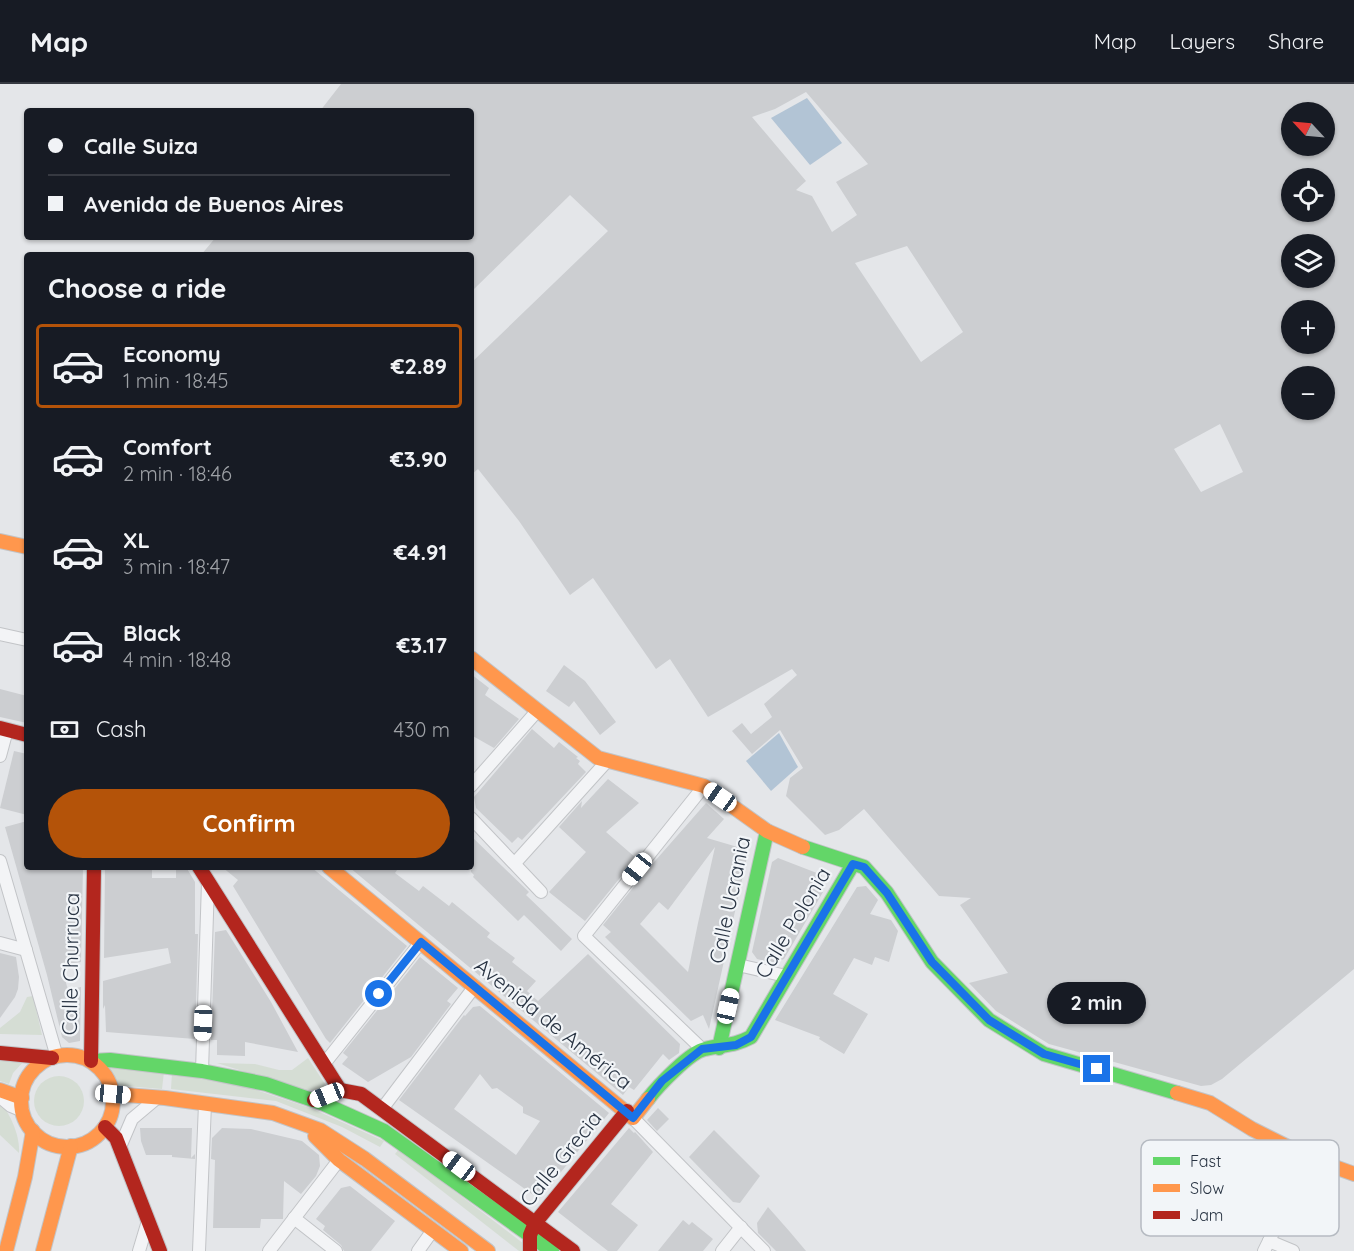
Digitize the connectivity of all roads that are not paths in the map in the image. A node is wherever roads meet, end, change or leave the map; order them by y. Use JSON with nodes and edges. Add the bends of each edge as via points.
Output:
{"nodes":[{"id":1,"x":0,"y":541,"type":"edge"},
{"id":2,"x":24,"y":546,"type":"edge"},
{"id":3,"x":0,"y":634,"type":"edge"},
{"id":4,"x":24,"y":639,"type":"edge"},
{"id":5,"x":474,"y":659,"type":"edge"},
{"id":6,"x":538,"y":710,"type":"junction"},
{"id":7,"x":3,"y":729,"type":"edge"},
{"id":8,"x":24,"y":734,"type":"edge"},
{"id":9,"x":0,"y":756,"type":"edge"},
{"id":10,"x":608,"y":760,"type":"junction"},
{"id":11,"x":474,"y":783,"type":"edge"},
{"id":12,"x":704,"y":786,"type":"junction"},
{"id":13,"x":474,"y":821,"type":"edge"},
{"id":14,"x":767,"y":831,"type":"junction"},
{"id":15,"x":0,"y":861,"type":"edge"},
{"id":16,"x":515,"y":863,"type":"junction"},
{"id":17,"x":859,"y":865,"type":"junction"},
{"id":18,"x":94,"y":870,"type":"edge"},
{"id":19,"x":201,"y":870,"type":"edge"},
{"id":20,"x":333,"y":870,"type":"edge"},
{"id":21,"x":208,"y":881,"type":"junction"},
{"id":22,"x":541,"y":892,"type":"dead end"},
{"id":23,"x":421,"y":942,"type":"junction"},
{"id":24,"x":0,"y":943,"type":"edge"},
{"id":25,"x":26,"y":950,"type":"junction"},
{"id":26,"x":738,"y":965,"type":"junction"},
{"id":27,"x":786,"y":976,"type":"junction"},
{"id":28,"x":475,"y":986,"type":"junction"},
{"id":29,"x":718,"y":1048,"type":"junction"},
{"id":30,"x":702,"y":1049,"type":"junction"},
{"id":31,"x":0,"y":1053,"type":"edge"},
{"id":32,"x":54,"y":1057,"type":"junction"},
{"id":33,"x":91,"y":1061,"type":"junction"},
{"id":34,"x":324,"y":1064,"type":"junction"},
{"id":35,"x":202,"y":1071,"type":"junction"},
{"id":36,"x":0,"y":1090,"type":"edge"},
{"id":37,"x":340,"y":1090,"type":"junction"},
{"id":38,"x":113,"y":1094,"type":"junction"},
{"id":39,"x":0,"y":1096,"type":"edge"},
{"id":40,"x":157,"y":1098,"type":"junction"},
{"id":41,"x":314,"y":1100,"type":"junction"},
{"id":42,"x":22,"y":1104,"type":"junction"},
{"id":43,"x":205,"y":1104,"type":"junction"},
{"id":44,"x":382,"y":1109,"type":"junction"},
{"id":45,"x":630,"y":1115,"type":"junction"},
{"id":46,"x":303,"y":1124,"type":"junction"},
{"id":47,"x":105,"y":1127,"type":"junction"},
{"id":48,"x":33,"y":1131,"type":"junction"},
{"id":49,"x":384,"y":1131,"type":"junction"},
{"id":50,"x":1274,"y":1140,"type":"edge"},
{"id":51,"x":70,"y":1146,"type":"junction"},
{"id":52,"x":120,"y":1147,"type":"junction"},
{"id":53,"x":339,"y":1160,"type":"junction"},
{"id":54,"x":1339,"y":1169,"type":"edge"},
{"id":55,"x":1354,"y":1174,"type":"edge"},
{"id":56,"x":294,"y":1218,"type":"junction"},
{"id":57,"x":148,"y":1220,"type":"junction"},
{"id":58,"x":741,"y":1227,"type":"junction"},
{"id":59,"x":533,"y":1229,"type":"junction"},
{"id":60,"x":434,"y":1230,"type":"junction"},
{"id":61,"x":1266,"y":1246,"type":"edge"},
{"id":62,"x":6,"y":1251,"type":"edge"},
{"id":63,"x":43,"y":1251,"type":"edge"},
{"id":64,"x":139,"y":1251,"type":"edge"},
{"id":65,"x":160,"y":1251,"type":"edge"},
{"id":66,"x":200,"y":1251,"type":"edge"},
{"id":67,"x":268,"y":1251,"type":"edge"},
{"id":68,"x":336,"y":1251,"type":"edge"},
{"id":69,"x":418,"y":1251,"type":"edge"},
{"id":70,"x":461,"y":1251,"type":"edge"},
{"id":71,"x":488,"y":1251,"type":"edge"},
{"id":72,"x":530,"y":1251,"type":"edge"},
{"id":73,"x":552,"y":1251,"type":"edge"},
{"id":74,"x":573,"y":1251,"type":"edge"},
{"id":75,"x":722,"y":1251,"type":"edge"},
{"id":76,"x":764,"y":1251,"type":"edge"},
{"id":77,"x":1293,"y":1251,"type":"edge"}],
"edges":[{"from":1,"to":2,"type":"street"},
{"from":3,"to":4,"type":"street"},
{"from":5,"to":6,"type":"street"},
{"from":6,"to":10,"type":"street","via":[[598,758]]},
{"from":6,"to":11,"type":"street"},
{"from":7,"to":8,"type":"street"},
{"from":7,"to":9,"type":"street"},
{"from":10,"to":12,"type":"street"},
{"from":10,"to":16,"type":"street"},
{"from":12,"to":14,"type":"street"},
{"from":12,"to":30,"type":"street","via":[[584,936]]},
{"from":13,"to":16,"type":"street"},
{"from":14,"to":17,"type":"street","via":[[804,848]]},
{"from":14,"to":26,"type":"street","name":"Calle Ucrania"},
{"from":15,"to":25,"type":"street"},
{"from":16,"to":22,"type":"street"},
{"from":17,"to":27,"type":"street","name":"Calle Polonia"},
{"from":17,"to":50,"type":"street","via":[[887,893],[932,962],[989,1020],[1044,1054],[1210,1103]]},
{"from":18,"to":33,"type":"street","name":"Calle Churruca"},
{"from":19,"to":21,"type":"street"},
{"from":20,"to":23,"type":"street","name":"Avenida de América"},
{"from":21,"to":34,"type":"street"},
{"from":21,"to":35,"type":"street"},
{"from":23,"to":28,"type":"street","name":"Avenida de América"},
{"from":23,"to":34,"type":"street"},
{"from":24,"to":25,"type":"street"},
{"from":25,"to":32,"type":"street"},
{"from":26,"to":27,"type":"street"},
{"from":26,"to":29,"type":"street","name":"Calle Ucrania"},
{"from":27,"to":29,"type":"street","name":"Calle Polonia","via":[[751,1037]]},
{"from":28,"to":44,"type":"street"},
{"from":28,"to":45,"type":"street","name":"Avenida de América"},
{"from":29,"to":30,"type":"street"},
{"from":30,"to":45,"type":"street","name":"Calle Grecia","via":[[662,1081]]},
{"from":31,"to":32,"type":"street"},
{"from":32,"to":33,"type":"street","via":[[78,1056]]},
{"from":32,"to":42,"type":"street","via":[[30,1074],[23,1086]]},
{"from":33,"to":35,"type":"street"},
{"from":33,"to":38,"type":"street","via":[[109,1081]]},
{"from":34,"to":37,"type":"street"},
{"from":35,"to":41,"type":"street","via":[[266,1084]]},
{"from":36,"to":42,"type":"street"},
{"from":37,"to":41,"type":"street"},
{"from":37,"to":44,"type":"street","via":[[361,1094]]},
{"from":38,"to":40,"type":"street"},
{"from":38,"to":47,"type":"street"},
{"from":39,"to":42,"type":"street","via":[[11,1106]]},
{"from":40,"to":43,"type":"street"},
{"from":40,"to":52,"type":"street","via":[[132,1119]]},
{"from":41,"to":49,"type":"street"},
{"from":42,"to":48,"type":"street"},
{"from":43,"to":46,"type":"street","via":[[273,1113]]},
{"from":43,"to":66,"type":"street"},
{"from":44,"to":49,"type":"street"},
{"from":44,"to":59,"type":"street"},
{"from":45,"to":58,"type":"street","name":"Avenida de América"},
{"from":45,"to":59,"type":"street","name":"Calle Grecia"},
{"from":46,"to":53,"type":"street"},
{"from":46,"to":71,"type":"street","via":[[320,1130],[365,1159]]},
{"from":47,"to":51,"type":"street","via":[[90,1140]]},
{"from":47,"to":52,"type":"street"},
{"from":48,"to":51,"type":"street","via":[[50,1143]]},
{"from":48,"to":62,"type":"street"},
{"from":49,"to":59,"type":"street"},
{"from":51,"to":63,"type":"street"},
{"from":52,"to":57,"type":"street"},
{"from":53,"to":56,"type":"street"},
{"from":53,"to":60,"type":"street"},
{"from":54,"to":55,"type":"street"},
{"from":56,"to":67,"type":"street"},
{"from":56,"to":68,"type":"street"},
{"from":57,"to":64,"type":"street"},
{"from":57,"to":65,"type":"street"},
{"from":58,"to":75,"type":"street"},
{"from":58,"to":76,"type":"street","name":"Avenida de América"},
{"from":59,"to":72,"type":"street"},
{"from":59,"to":73,"type":"street"},
{"from":59,"to":74,"type":"street"},
{"from":60,"to":69,"type":"street"},
{"from":60,"to":70,"type":"street"},
{"from":61,"to":77,"type":"street"}]}
